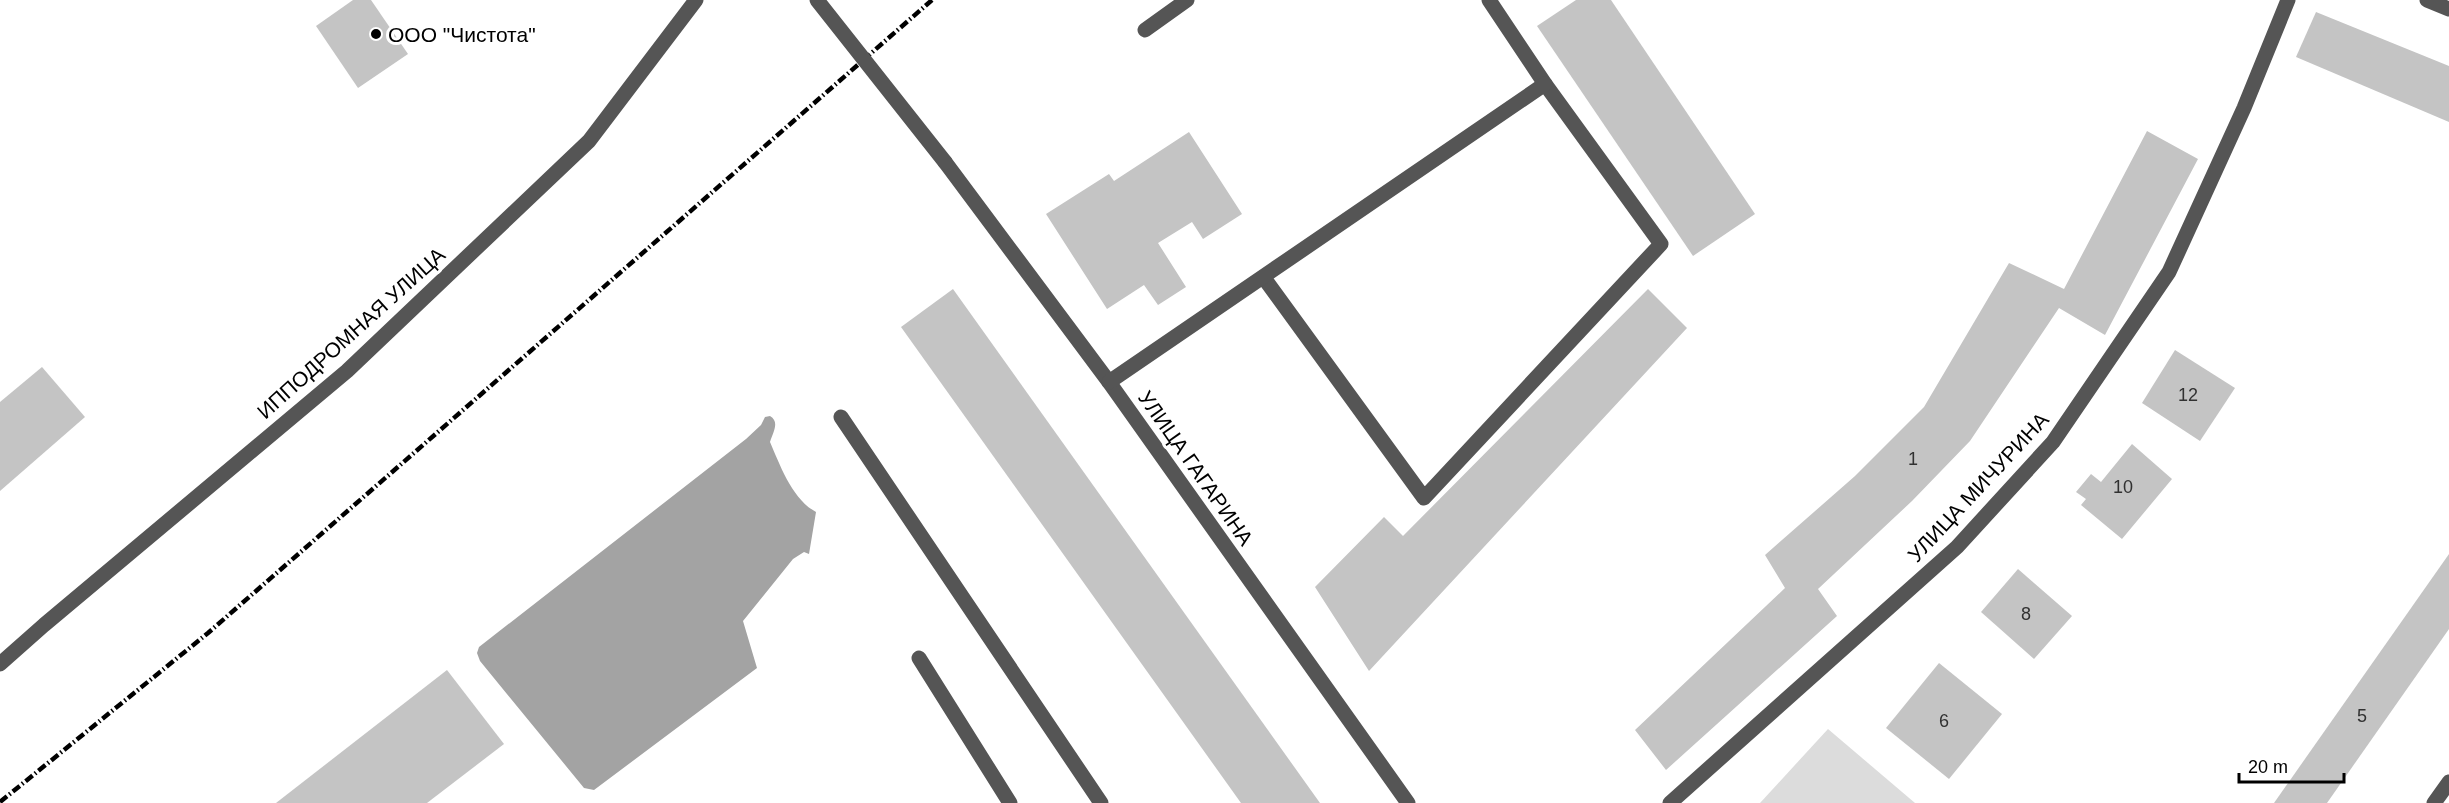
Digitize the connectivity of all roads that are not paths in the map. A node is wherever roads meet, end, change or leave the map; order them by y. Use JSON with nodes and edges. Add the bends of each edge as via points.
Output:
{"nodes":[{"id":1,"x":696,"y":0,"type":"edge"},
{"id":2,"x":817,"y":0,"type":"edge"},
{"id":3,"x":1187,"y":0,"type":"edge"},
{"id":4,"x":1489,"y":0,"type":"edge"},
{"id":5,"x":2288,"y":0,"type":"edge"},
{"id":6,"x":2427,"y":0,"type":"edge"},
{"id":7,"x":2449,"y":9,"type":"edge"},
{"id":8,"x":1145,"y":30,"type":"dead end"},
{"id":9,"x":1545,"y":84,"type":"junction"},
{"id":10,"x":1264,"y":278,"type":"junction"},
{"id":11,"x":1109,"y":382,"type":"junction"},
{"id":12,"x":841,"y":417,"type":"dead end"},
{"id":13,"x":919,"y":658,"type":"dead end"},
{"id":14,"x":0,"y":664,"type":"edge"},
{"id":15,"x":2449,"y":782,"type":"edge"},
{"id":16,"x":1010,"y":803,"type":"edge"},
{"id":17,"x":1101,"y":803,"type":"edge"},
{"id":18,"x":1408,"y":803,"type":"edge"},
{"id":19,"x":1670,"y":803,"type":"edge"},
{"id":20,"x":2434,"y":803,"type":"edge"}],
"edges":[{"from":1,"to":14,"type":"street","name":"ИППОДРОМНАЯ УЛИЦА","via":[[589,141],[563,166],[347,371]]},
{"from":2,"to":11,"type":"street","name":"УЛИЦА ГАГАРИНА","bridge":true,"via":[[945,162]]},
{"from":3,"to":8,"type":"street"},
{"from":4,"to":9,"type":"street"},
{"from":5,"to":19,"type":"street","name":"УЛИЦА МИЧУРИНА","via":[[2169,272],[2053,442],[1957,547]]},
{"from":6,"to":7,"type":"street"},
{"from":9,"to":10,"type":"street"},
{"from":9,"to":10,"type":"street","via":[[1660,244],[1424,498]]},
{"from":10,"to":11,"type":"street"},
{"from":11,"to":18,"type":"street","name":"УЛИЦА ГАГАРИНА"},
{"from":12,"to":17,"type":"street"},
{"from":13,"to":16,"type":"street"},
{"from":15,"to":20,"type":"street"}]}
